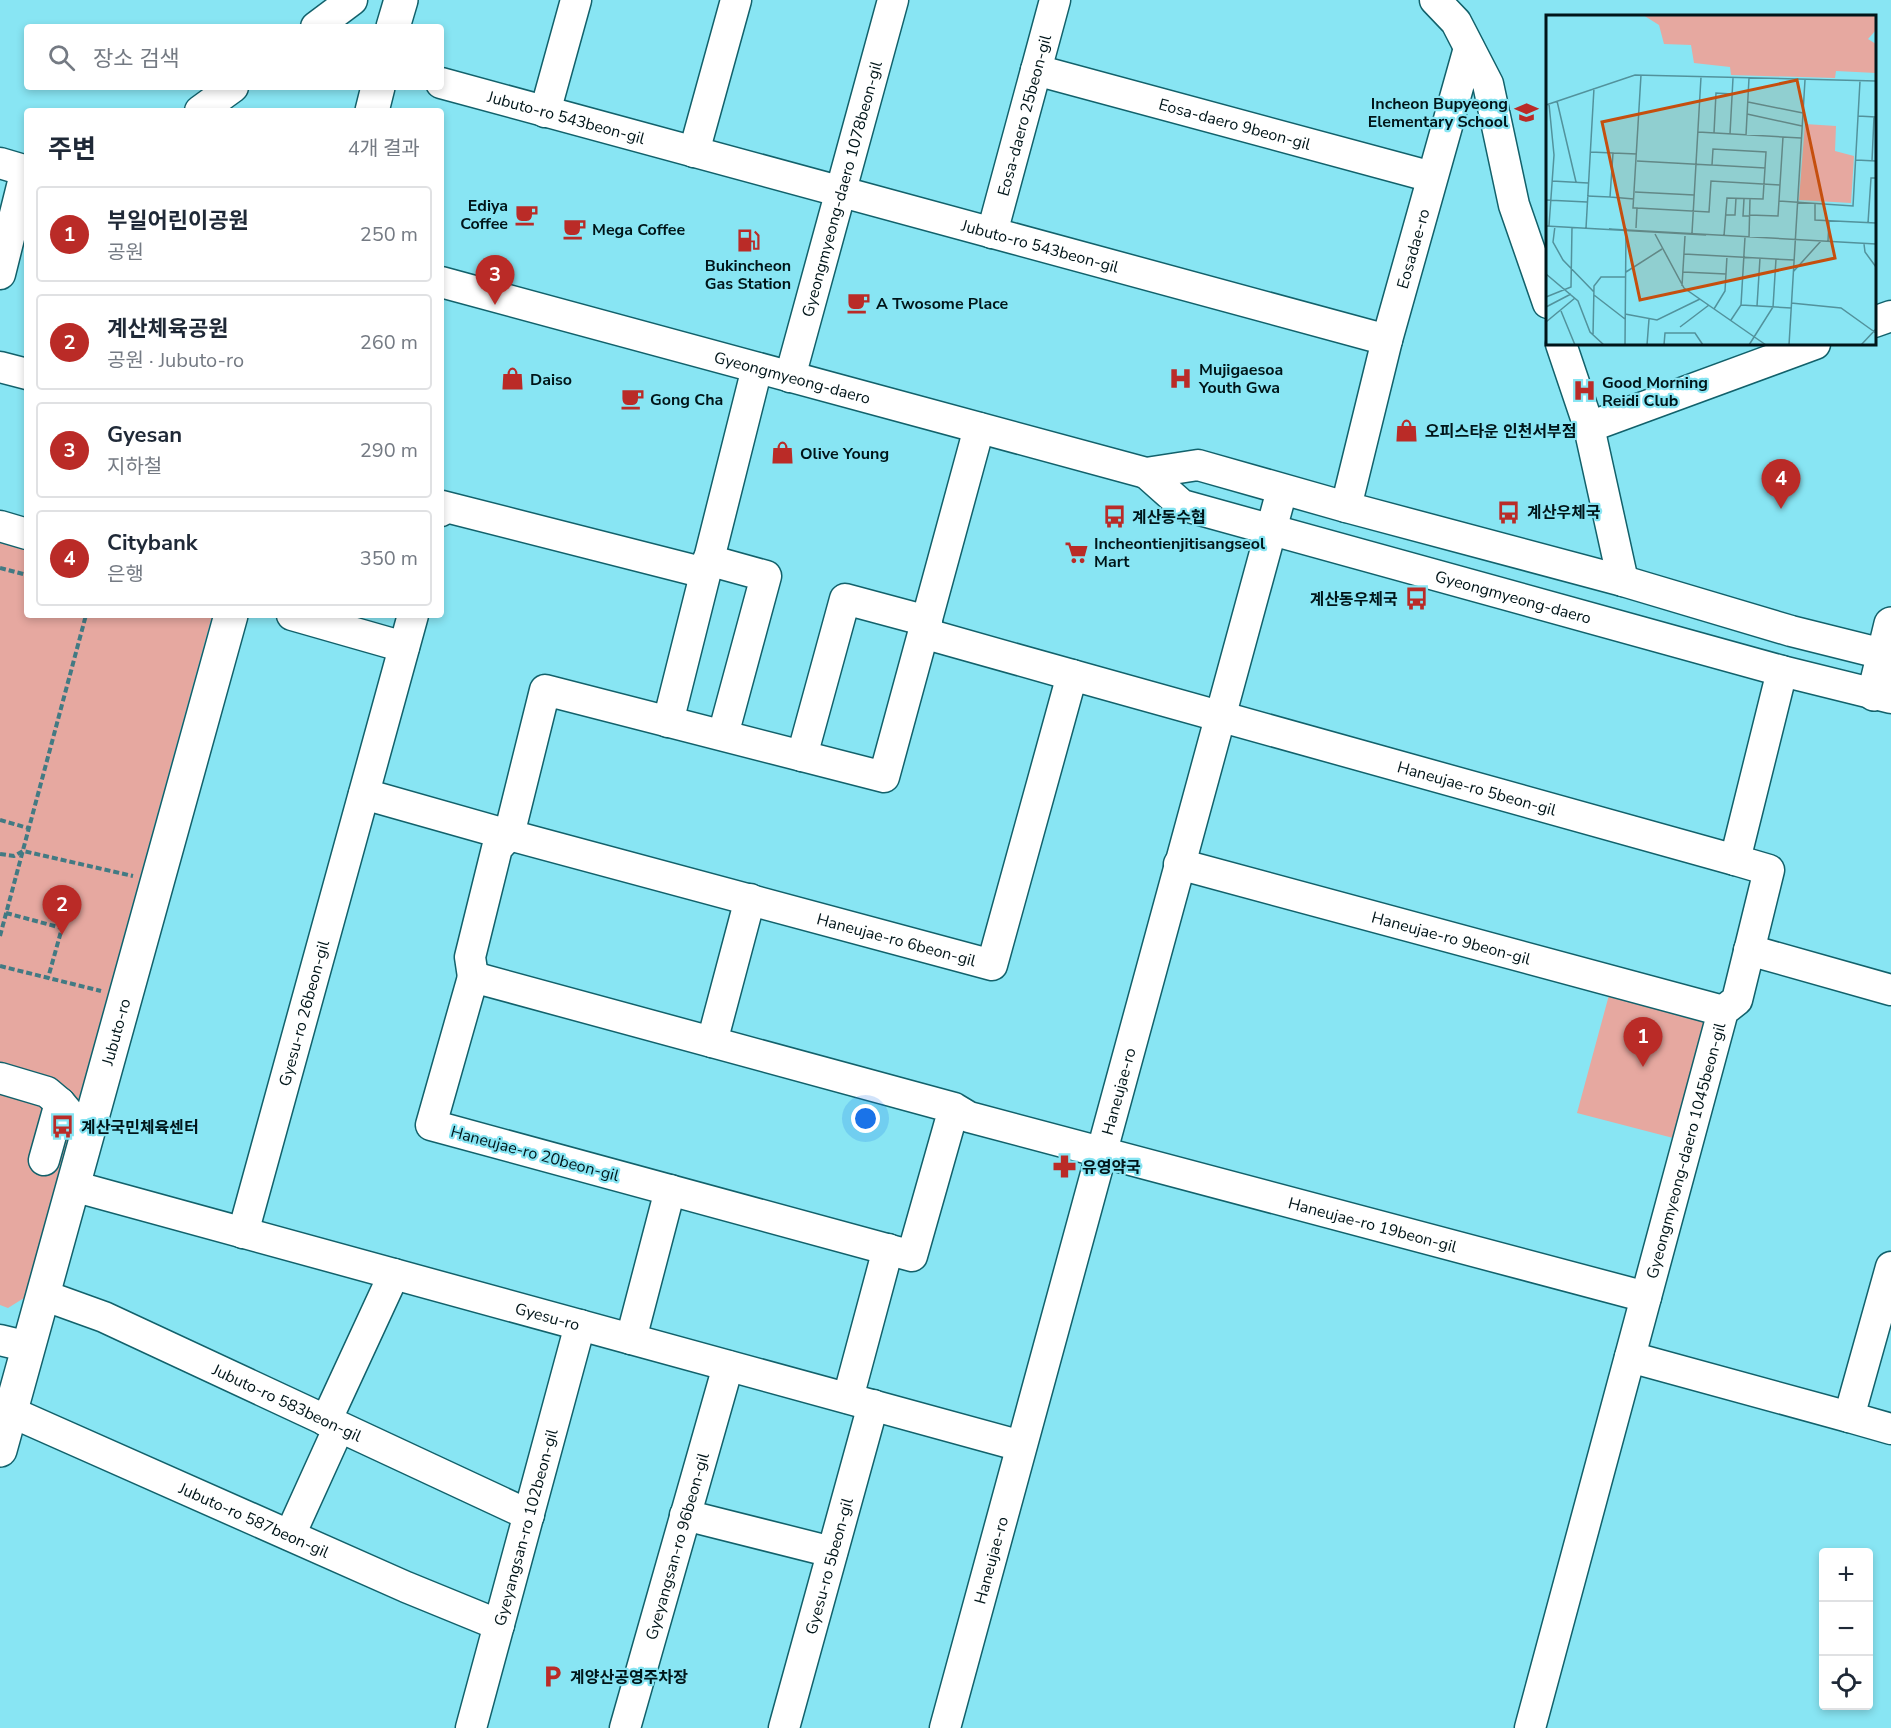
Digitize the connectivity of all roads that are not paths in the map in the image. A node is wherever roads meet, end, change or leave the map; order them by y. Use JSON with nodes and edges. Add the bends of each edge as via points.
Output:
{"nodes":[{"id":1,"x":352,"y":0,"type":"edge"},
{"id":2,"x":401,"y":0,"type":"edge"},
{"id":3,"x":576,"y":0,"type":"edge"},
{"id":4,"x":736,"y":0,"type":"edge"},
{"id":5,"x":893,"y":0,"type":"edge"},
{"id":6,"x":1054,"y":0,"type":"edge"},
{"id":7,"x":1435,"y":0,"type":"edge"},
{"id":8,"x":319,"y":24,"type":"edge"},
{"id":9,"x":394,"y":24,"type":"edge"},
{"id":10,"x":1469,"y":48,"type":"junction"},
{"id":11,"x":1036,"y":70,"type":"junction"},
{"id":12,"x":444,"y":84,"type":"edge"},
{"id":13,"x":229,"y":90,"type":"edge"},
{"id":14,"x":377,"y":90,"type":"edge"},
{"id":15,"x":205,"y":108,"type":"edge"},
{"id":16,"x":373,"y":108,"type":"edge"},
{"id":17,"x":545,"y":112,"type":"junction"},
{"id":18,"x":694,"y":152,"type":"junction"},
{"id":19,"x":18,"y":168,"type":"edge"},
{"id":20,"x":1432,"y":177,"type":"junction"},
{"id":21,"x":841,"y":192,"type":"junction"},
{"id":22,"x":992,"y":233,"type":"junction"},
{"id":23,"x":0,"y":274,"type":"edge"},
{"id":24,"x":444,"y":283,"type":"edge"},
{"id":25,"x":1546,"y":297,"type":"edge"},
{"id":26,"x":1891,"y":316,"type":"edge"},
{"id":27,"x":1876,"y":322,"type":"edge"},
{"id":28,"x":1387,"y":340,"type":"junction"},
{"id":29,"x":1561,"y":345,"type":"edge"},
{"id":30,"x":1812,"y":345,"type":"edge"},
{"id":31,"x":0,"y":367,"type":"edge"},
{"id":32,"x":757,"y":368,"type":"junction"},
{"id":33,"x":24,"y":373,"type":"edge"},
{"id":34,"x":790,"y":377,"type":"junction"},
{"id":35,"x":1589,"y":427,"type":"junction"},
{"id":36,"x":979,"y":428,"type":"junction"},
{"id":37,"x":1146,"y":473,"type":"junction"},
{"id":38,"x":1282,"y":490,"type":"junction"},
{"id":39,"x":1346,"y":507,"type":"junction"},
{"id":40,"x":444,"y":509,"type":"edge"},
{"id":41,"x":0,"y":526,"type":"edge"},
{"id":42,"x":1270,"y":530,"type":"junction"},
{"id":43,"x":24,"y":533,"type":"edge"},
{"id":44,"x":707,"y":567,"type":"junction"},
{"id":45,"x":1623,"y":581,"type":"junction"},
{"id":46,"x":230,"y":618,"type":"edge"},
{"id":47,"x":302,"y":618,"type":"edge"},
{"id":48,"x":411,"y":618,"type":"edge"},
{"id":49,"x":925,"y":627,"type":"junction"},
{"id":50,"x":1889,"y":645,"type":"edge"},
{"id":51,"x":404,"y":647,"type":"junction"},
{"id":52,"x":1782,"y":671,"type":"junction"},
{"id":53,"x":1072,"y":675,"type":"junction"},
{"id":54,"x":1882,"y":696,"type":"edge"},
{"id":55,"x":1219,"y":716,"type":"junction"},
{"id":56,"x":668,"y":722,"type":"junction"},
{"id":57,"x":723,"y":735,"type":"junction"},
{"id":58,"x":802,"y":756,"type":"junction"},
{"id":59,"x":364,"y":794,"type":"junction"},
{"id":60,"x":509,"y":836,"type":"junction"},
{"id":61,"x":1735,"y":860,"type":"junction"},
{"id":62,"x":1179,"y":864,"type":"junction"},
{"id":63,"x":750,"y":899,"type":"junction"},
{"id":64,"x":1749,"y":950,"type":"junction"},
{"id":65,"x":473,"y":977,"type":"junction"},
{"id":66,"x":1891,"y":990,"type":"edge"},
{"id":67,"x":1723,"y":1011,"type":"junction"},
{"id":68,"x":712,"y":1042,"type":"junction"},
{"id":69,"x":0,"y":1078,"type":"edge"},
{"id":70,"x":60,"y":1103,"type":"junction"},
{"id":71,"x":954,"y":1108,"type":"junction"},
{"id":72,"x":87,"y":1135,"type":"junction"},
{"id":73,"x":1101,"y":1152,"type":"junction"},
{"id":74,"x":44,"y":1160,"type":"dead end"},
{"id":75,"x":73,"y":1186,"type":"junction"},
{"id":76,"x":670,"y":1190,"type":"junction"},
{"id":77,"x":243,"y":1233,"type":"junction"},
{"id":78,"x":888,"y":1249,"type":"junction"},
{"id":79,"x":1891,"y":1267,"type":"edge"},
{"id":80,"x":394,"y":1274,"type":"junction"},
{"id":81,"x":43,"y":1295,"type":"junction"},
{"id":82,"x":1646,"y":1298,"type":"junction"},
{"id":83,"x":580,"y":1325,"type":"junction"},
{"id":84,"x":632,"y":1339,"type":"junction"},
{"id":85,"x":14,"y":1343,"type":"edge"},
{"id":86,"x":1630,"y":1357,"type":"junction"},
{"id":87,"x":728,"y":1365,"type":"junction"},
{"id":88,"x":860,"y":1402,"type":"junction"},
{"id":89,"x":11,"y":1412,"type":"junction"},
{"id":90,"x":1849,"y":1417,"type":"junction"},
{"id":91,"x":333,"y":1424,"type":"junction"},
{"id":92,"x":1891,"y":1428,"type":"edge"},
{"id":93,"x":1021,"y":1446,"type":"junction"},
{"id":94,"x":0,"y":1450,"type":"edge"},
{"id":95,"x":529,"y":1515,"type":"junction"},
{"id":96,"x":686,"y":1515,"type":"junction"},
{"id":97,"x":290,"y":1535,"type":"junction"},
{"id":98,"x":832,"y":1552,"type":"junction"},
{"id":99,"x":499,"y":1625,"type":"junction"},
{"id":100,"x":471,"y":1728,"type":"edge"},
{"id":101,"x":625,"y":1728,"type":"edge"},
{"id":102,"x":784,"y":1728,"type":"edge"},
{"id":103,"x":945,"y":1728,"type":"edge"},
{"id":104,"x":1530,"y":1728,"type":"edge"}],
"edges":[{"from":1,"to":8,"type":"street"},
{"from":2,"to":9,"type":"main road"},
{"from":3,"to":17,"type":"street"},
{"from":4,"to":18,"type":"street"},
{"from":5,"to":21,"type":"street","name":"Gyeongmyeong-daero 1078beon-gil"},
{"from":6,"to":11,"type":"street","name":"Eosa-daero 25beon-gil"},
{"from":7,"to":10,"type":"street","via":[[1456,22]]},
{"from":10,"to":20,"type":"street","name":"Eosadae-ro"},
{"from":10,"to":25,"type":"street","via":[[1488,84],[1514,205]]},
{"from":11,"to":20,"type":"street","name":"Eosa-daero 9beon-gil"},
{"from":11,"to":22,"type":"street","name":"Eosa-daero 25beon-gil"},
{"from":12,"to":17,"type":"street","name":"Jubuto-ro 543beon-gil"},
{"from":13,"to":15,"type":"street"},
{"from":14,"to":16,"type":"main road"},
{"from":17,"to":18,"type":"street","name":"Jubuto-ro 543beon-gil"},
{"from":18,"to":21,"type":"street","name":"Jubuto-ro 543beon-gil"},
{"from":19,"to":23,"type":"street"},
{"from":20,"to":28,"type":"street","name":"Eosadae-ro"},
{"from":21,"to":22,"type":"street","name":"Jubuto-ro 543beon-gil"},
{"from":21,"to":34,"type":"street","name":"Gyeongmyeong-daero 1078beon-gil"},
{"from":22,"to":28,"type":"street","name":"Jubuto-ro 543beon-gil"},
{"from":24,"to":32,"type":"street","name":"Gyeongmyeong-daero"},
{"from":26,"to":27,"type":"street"},
{"from":28,"to":39,"type":"street","name":"Eosadae-ro"},
{"from":29,"to":35,"type":"street"},
{"from":30,"to":35,"type":"street"},
{"from":31,"to":33,"type":"street"},
{"from":32,"to":34,"type":"street","name":"Gyeongmyeong-daero"},
{"from":32,"to":44,"type":"street"},
{"from":34,"to":36,"type":"street","name":"Gyeongmyeong-daero"},
{"from":35,"to":45,"type":"street"},
{"from":36,"to":37,"type":"street","name":"Gyeongmyeong-daero"},
{"from":36,"to":49,"type":"street"},
{"from":37,"to":38,"type":"street","name":"Gyeongmyeong-daero","via":[[1198,465]]},
{"from":37,"to":42,"type":"street","name":"Gyeongmyeong-daero","via":[[1182,505]]},
{"from":38,"to":39,"type":"street","name":"Gyeongmyeong-daero"},
{"from":38,"to":42,"type":"street","name":"Haneujae-ro"},
{"from":39,"to":45,"type":"street","name":"Gyeongmyeong-daero"},
{"from":40,"to":44,"type":"street"},
{"from":41,"to":43,"type":"street"},
{"from":42,"to":52,"type":"street","name":"Gyeongmyeong-daero"},
{"from":42,"to":55,"type":"street","name":"Haneujae-ro"},
{"from":44,"to":56,"type":"street"},
{"from":44,"to":57,"type":"street","via":[[766,576]]},
{"from":45,"to":50,"type":"street","name":"Gyeongmyeong-daero","via":[[1791,631]]},
{"from":46,"to":72,"type":"main road","name":"Jubuto-ro"},
{"from":47,"to":51,"type":"street"},
{"from":48,"to":51,"type":"street","name":"Gyesu-ro 26beon-gil"},
{"from":49,"to":53,"type":"street"},
{"from":49,"to":58,"type":"street","via":[[884,777]]},
{"from":49,"to":58,"type":"street","via":[[845,598]]},
{"from":50,"to":54,"type":"main road"},
{"from":51,"to":59,"type":"street","name":"Gyesu-ro 26beon-gil"},
{"from":52,"to":54,"type":"street","name":"Gyeongmyeong-daero"},
{"from":52,"to":61,"type":"street"},
{"from":53,"to":55,"type":"street"},
{"from":53,"to":63,"type":"street","name":"Haneujae-ro 6beon-gil","via":[[992,965]]},
{"from":55,"to":61,"type":"street","name":"Haneujae-ro 5beon-gil"},
{"from":55,"to":62,"type":"street","name":"Haneujae-ro"},
{"from":56,"to":57,"type":"street"},
{"from":56,"to":60,"type":"street","via":[[545,690]]},
{"from":57,"to":58,"type":"street"},
{"from":59,"to":60,"type":"street","name":"Haneujae-ro 6beon-gil"},
{"from":59,"to":77,"type":"street","name":"Gyesu-ro 26beon-gil"},
{"from":60,"to":63,"type":"street","name":"Haneujae-ro 6beon-gil"},
{"from":60,"to":65,"type":"street","via":[[497,848],[470,957]]},
{"from":61,"to":64,"type":"street","name":"Gyeongmyeong-daero 1045beon-gil","via":[[1769,870]]},
{"from":62,"to":67,"type":"street","name":"Haneujae-ro 9beon-gil"},
{"from":62,"to":73,"type":"street","name":"Haneujae-ro"},
{"from":63,"to":68,"type":"street"},
{"from":64,"to":66,"type":"street"},
{"from":64,"to":67,"type":"street","name":"Gyeongmyeong-daero 1045beon-gil","via":[[1737,1000]]},
{"from":65,"to":68,"type":"street"},
{"from":65,"to":76,"type":"street","name":"Haneujae-ro 20beon-gil","via":[[431,1125]]},
{"from":67,"to":82,"type":"street","name":"Gyeongmyeong-daero 1045beon-gil"},
{"from":68,"to":71,"type":"street"},
{"from":69,"to":70,"type":"street","via":[[47,1092]]},
{"from":70,"to":72,"type":"street"},
{"from":70,"to":74,"type":"street"},
{"from":71,"to":73,"type":"street","via":[[969,1117]]},
{"from":71,"to":78,"type":"street","name":"Haneujae-ro 20beon-gil","via":[[912,1256]]},
{"from":72,"to":75,"type":"main road","name":"Jubuto-ro"},
{"from":73,"to":82,"type":"street","name":"Haneujae-ro 19beon-gil"},
{"from":73,"to":93,"type":"street","name":"Haneujae-ro"},
{"from":75,"to":77,"type":"street","name":"Gyesu-ro"},
{"from":75,"to":81,"type":"main road","name":"Jubuto-ro"},
{"from":76,"to":78,"type":"street","name":"Haneujae-ro 20beon-gil"},
{"from":76,"to":84,"type":"street"},
{"from":77,"to":80,"type":"street","name":"Gyesu-ro"},
{"from":78,"to":88,"type":"street","name":"Gyesu-ro 5beon-gil"},
{"from":79,"to":90,"type":"street"},
{"from":80,"to":83,"type":"street","name":"Gyesu-ro"},
{"from":80,"to":91,"type":"street"},
{"from":81,"to":85,"type":"main road","name":"Jubuto-ro"},
{"from":81,"to":91,"type":"street","name":"Jubuto-ro 583beon-gil","via":[[104,1317]]},
{"from":82,"to":86,"type":"street","name":"Gyeongmyeong-daero 1045beon-gil"},
{"from":83,"to":84,"type":"street","name":"Gyesu-ro"},
{"from":83,"to":95,"type":"street","name":"Gyeyangsan-ro 102beon-gil"},
{"from":84,"to":87,"type":"street","name":"Gyesu-ro"},
{"from":85,"to":89,"type":"main road","name":"Jubuto-ro"},
{"from":86,"to":90,"type":"street"},
{"from":86,"to":104,"type":"street","name":"Gyeongmyeong-daero 1045beon-gil"},
{"from":87,"to":88,"type":"street","name":"Gyesu-ro"},
{"from":87,"to":96,"type":"street","name":"Gyeyangsan-ro 96beon-gil"},
{"from":88,"to":93,"type":"street","name":"Gyesu-ro"},
{"from":88,"to":98,"type":"street","name":"Gyesu-ro 5beon-gil"},
{"from":89,"to":94,"type":"main road","name":"Jubuto-ro"},
{"from":89,"to":97,"type":"street","name":"Jubuto-ro 587beon-gil"},
{"from":90,"to":92,"type":"street"},
{"from":91,"to":95,"type":"street","name":"Jubuto-ro 583beon-gil"},
{"from":91,"to":97,"type":"street"},
{"from":93,"to":103,"type":"street","name":"Haneujae-ro"},
{"from":95,"to":99,"type":"street","name":"Gyeyangsan-ro 102beon-gil"},
{"from":96,"to":98,"type":"street"},
{"from":96,"to":101,"type":"street","name":"Gyeyangsan-ro 96beon-gil"},
{"from":97,"to":99,"type":"street","name":"Jubuto-ro 587beon-gil"},
{"from":98,"to":102,"type":"street","name":"Gyesu-ro 5beon-gil"},
{"from":99,"to":100,"type":"street","name":"Gyeyangsan-ro 102beon-gil"}]}
